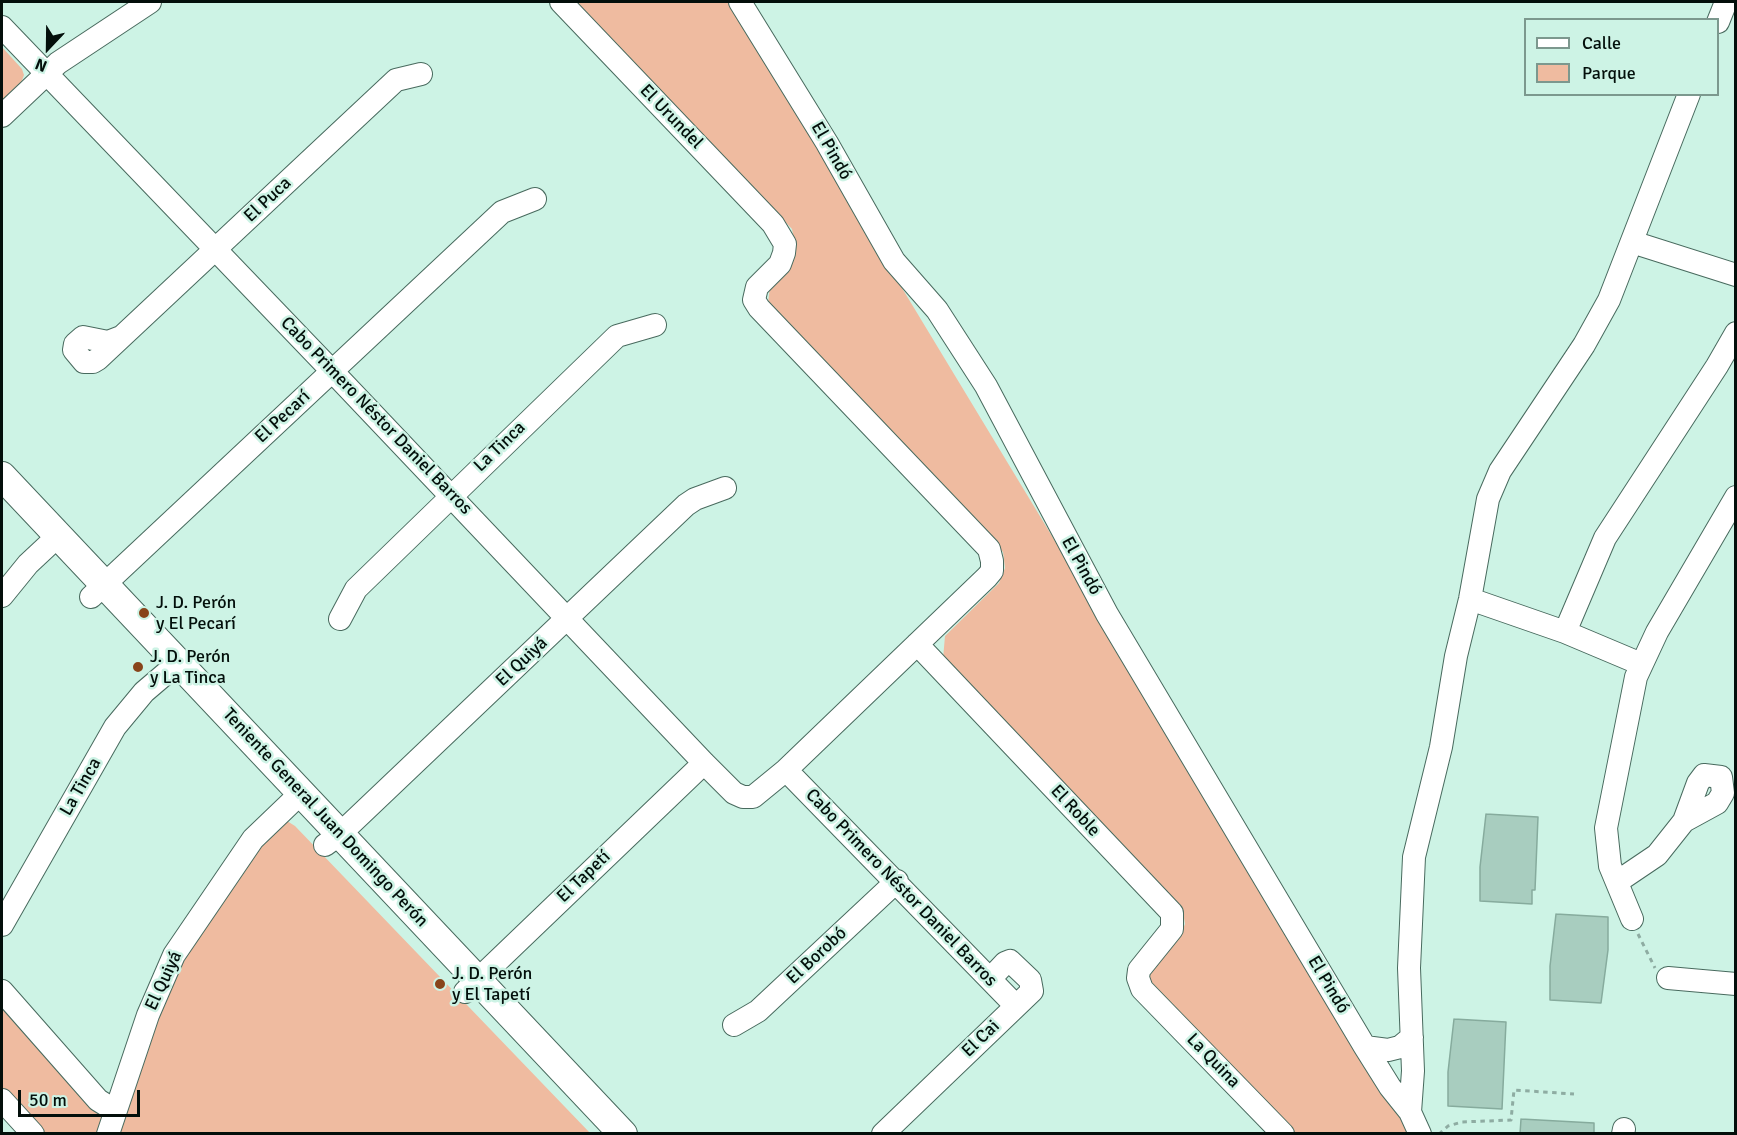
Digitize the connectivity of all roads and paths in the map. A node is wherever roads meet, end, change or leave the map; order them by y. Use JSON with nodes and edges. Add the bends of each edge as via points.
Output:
{"nodes":[{"id":1,"x":150,"y":2,"type":"edge"},
{"id":2,"x":561,"y":2,"type":"edge"},
{"id":3,"x":740,"y":2,"type":"edge"},
{"id":4,"x":2,"y":27,"type":"edge"},
{"id":5,"x":47,"y":72,"type":"junction"},
{"id":6,"x":421,"y":74,"type":"dead end"},
{"id":7,"x":1688,"y":96,"type":"edge"},
{"id":8,"x":2,"y":116,"type":"edge"},
{"id":9,"x":535,"y":199,"type":"dead end"},
{"id":10,"x":1632,"y":242,"type":"junction"},
{"id":11,"x":215,"y":249,"type":"junction"},
{"id":12,"x":1736,"y":275,"type":"edge"},
{"id":13,"x":655,"y":325,"type":"dead end"},
{"id":14,"x":1736,"y":333,"type":"edge"},
{"id":15,"x":121,"y":337,"type":"dead end"},
{"id":16,"x":333,"y":370,"type":"junction"},
{"id":17,"x":2,"y":476,"type":"edge"},
{"id":18,"x":725,"y":488,"type":"dead end"},
{"id":19,"x":451,"y":495,"type":"junction"},
{"id":20,"x":1736,"y":497,"type":"edge"},
{"id":21,"x":2,"y":503,"type":"edge"},
{"id":22,"x":51,"y":542,"type":"junction"},
{"id":23,"x":98,"y":591,"type":"junction"},
{"id":24,"x":2,"y":596,"type":"edge"},
{"id":25,"x":1470,"y":599,"type":"junction"},
{"id":26,"x":568,"y":618,"type":"junction"},
{"id":27,"x":340,"y":620,"type":"dead end"},
{"id":28,"x":1565,"y":632,"type":"junction"},
{"id":29,"x":918,"y":644,"type":"junction"},
{"id":30,"x":1641,"y":664,"type":"junction"},
{"id":31,"x":171,"y":669,"type":"junction"},
{"id":32,"x":704,"y":763,"type":"junction"},
{"id":33,"x":786,"y":770,"type":"junction"},
{"id":34,"x":294,"y":799,"type":"junction"},
{"id":35,"x":1684,"y":821,"type":"dead end"},
{"id":36,"x":332,"y":839,"type":"junction"},
{"id":37,"x":897,"y":881,"type":"junction"},
{"id":38,"x":1617,"y":882,"type":"junction"},
{"id":39,"x":1632,"y":919,"type":"joint"},
{"id":40,"x":2,"y":925,"type":"edge"},
{"id":41,"x":1668,"y":978,"type":"joint"},
{"id":42,"x":990,"y":979,"type":"joint"},
{"id":43,"x":1736,"y":984,"type":"edge"},
{"id":44,"x":471,"y":986,"type":"junction"},
{"id":45,"x":1142,"y":988,"type":"joint"},
{"id":46,"x":2,"y":991,"type":"edge"},
{"id":47,"x":734,"y":1025,"type":"dead end"},
{"id":48,"x":1412,"y":1037,"type":"junction"},
{"id":49,"x":1365,"y":1047,"type":"junction"},
{"id":50,"x":1574,"y":1094,"type":"dead end"},
{"id":51,"x":2,"y":1100,"type":"edge"},
{"id":52,"x":114,"y":1110,"type":"junction"},
{"id":53,"x":1410,"y":1112,"type":"junction"},
{"id":54,"x":33,"y":1134,"type":"edge"},
{"id":55,"x":108,"y":1134,"type":"edge"},
{"id":56,"x":598,"y":1134,"type":"edge"},
{"id":57,"x":623,"y":1134,"type":"edge"},
{"id":58,"x":883,"y":1134,"type":"edge"},
{"id":59,"x":1283,"y":1134,"type":"edge"},
{"id":60,"x":1420,"y":1134,"type":"edge"},
{"id":61,"x":1439,"y":1134,"type":"edge"}],
"edges":[{"from":1,"to":5,"type":"street"},
{"from":2,"to":29,"type":"street","name":"El Urundel","via":[[780,233],[784,253],[780,264],[757,287],[754,300],[759,308],[988,549],[992,571]]},
{"from":3,"to":49,"type":"street","name":"El Pindó","via":[[827,142],[894,261],[937,310],[981,377],[1107,614]]},
{"from":4,"to":5,"type":"street","name":"Cabo Primero Néstor Daniel Barros"},
{"from":5,"to":8,"type":"street"},
{"from":5,"to":11,"type":"street","name":"Cabo Primero Néstor Daniel Barros"},
{"from":6,"to":11,"type":"street","name":"El Puca","via":[[396,80]]},
{"from":7,"to":10,"type":"street"},
{"from":9,"to":16,"type":"street","name":"El Pecarí","via":[[502,212]]},
{"from":10,"to":12,"type":"street"},
{"from":10,"to":25,"type":"street","via":[[1598,322],[1492,486]]},
{"from":11,"to":15,"type":"street","name":"El Puca"},
{"from":11,"to":16,"type":"street","name":"Cabo Primero Néstor Daniel Barros"},
{"from":13,"to":19,"type":"street","name":"La Tinca","via":[[617,336]]},
{"from":14,"to":28,"type":"street","via":[[1605,538]]},
{"from":16,"to":19,"type":"street","name":"Cabo Primero Néstor Daniel Barros"},
{"from":16,"to":23,"type":"street","name":"El Pecarí"},
{"from":17,"to":22,"type":"main road","name":"Teniente General Juan Domingo Perón"},
{"from":18,"to":26,"type":"street","name":"El Quiyá","via":[[686,505]]},
{"from":19,"to":26,"type":"street","name":"Cabo Primero Néstor Daniel Barros"},
{"from":19,"to":27,"type":"street","name":"La Tinca","via":[[356,589]]},
{"from":20,"to":30,"type":"street"},
{"from":21,"to":22,"type":"main road","name":"Teniente General Juan Domingo Perón"},
{"from":22,"to":23,"type":"main road","name":"Teniente General Juan Domingo Perón"},
{"from":22,"to":24,"type":"street"},
{"from":23,"to":31,"type":"main road","name":"Teniente General Juan Domingo Perón"},
{"from":25,"to":28,"type":"street"},
{"from":25,"to":48,"type":"street","via":[[1456,656],[1442,747],[1414,857],[1409,968]]},
{"from":26,"to":32,"type":"street","name":"Cabo Primero Néstor Daniel Barros"},
{"from":26,"to":36,"type":"street","name":"El Quiyá"},
{"from":28,"to":30,"type":"street"},
{"from":29,"to":33,"type":"street"},
{"from":29,"to":45,"type":"street","name":"El Roble","via":[[1172,913],[1172,929],[1139,970]]},
{"from":30,"to":38,"type":"street","via":[[1631,695],[1606,828],[1610,866]]},
{"from":31,"to":34,"type":"main road","name":"Teniente General Juan Domingo Perón"},
{"from":31,"to":40,"type":"street","name":"La Tinca","via":[[144,692],[116,727]]},
{"from":32,"to":33,"type":"street","name":"Cabo Primero Néstor Daniel Barros","via":[[743,797],[753,797]]},
{"from":32,"to":44,"type":"street","name":"El Tapetí"},
{"from":33,"to":37,"type":"street","name":"Cabo Primero Néstor Daniel Barros"},
{"from":34,"to":36,"type":"main road","name":"Teniente General Juan Domingo Perón"},
{"from":34,"to":52,"type":"street","name":"El Quiyá","via":[[253,839],[174,954]]},
{"from":35,"to":38,"type":"street","via":[[1657,855]]},
{"from":36,"to":44,"type":"main road","name":"Teniente General Juan Domingo Perón"},
{"from":37,"to":42,"type":"street","name":"Cabo Primero Néstor Daniel Barros"},
{"from":37,"to":47,"type":"street","name":"El Borobó","via":[[758,1011]]},
{"from":38,"to":39,"type":"street"},
{"from":39,"to":41,"type":"path","via":[[1651,966]]},
{"from":41,"to":43,"type":"street"},
{"from":42,"to":58,"type":"street","name":"El Cai","via":[[1005,963],[1014,963],[1032,984],[1032,991]]},
{"from":44,"to":56,"type":"main road","name":"Teniente General Juan Domingo Perón"},
{"from":44,"to":57,"type":"main road","name":"Teniente General Juan Domingo Perón"},
{"from":45,"to":59,"type":"street","name":"La Quina"},
{"from":46,"to":52,"type":"street","via":[[98,1100]]},
{"from":48,"to":49,"type":"street","via":[[1400,1047],[1388,1050]]},
{"from":48,"to":53,"type":"street"},
{"from":49,"to":53,"type":"street","name":"El Pindó"},
{"from":50,"to":61,"type":"path","via":[[1514,1090],[1511,1119],[1462,1122]]},
{"from":51,"to":54,"type":"street"},
{"from":52,"to":55,"type":"street","name":"El Quiyá"},
{"from":53,"to":60,"type":"street","name":"El Pindó"}]}
